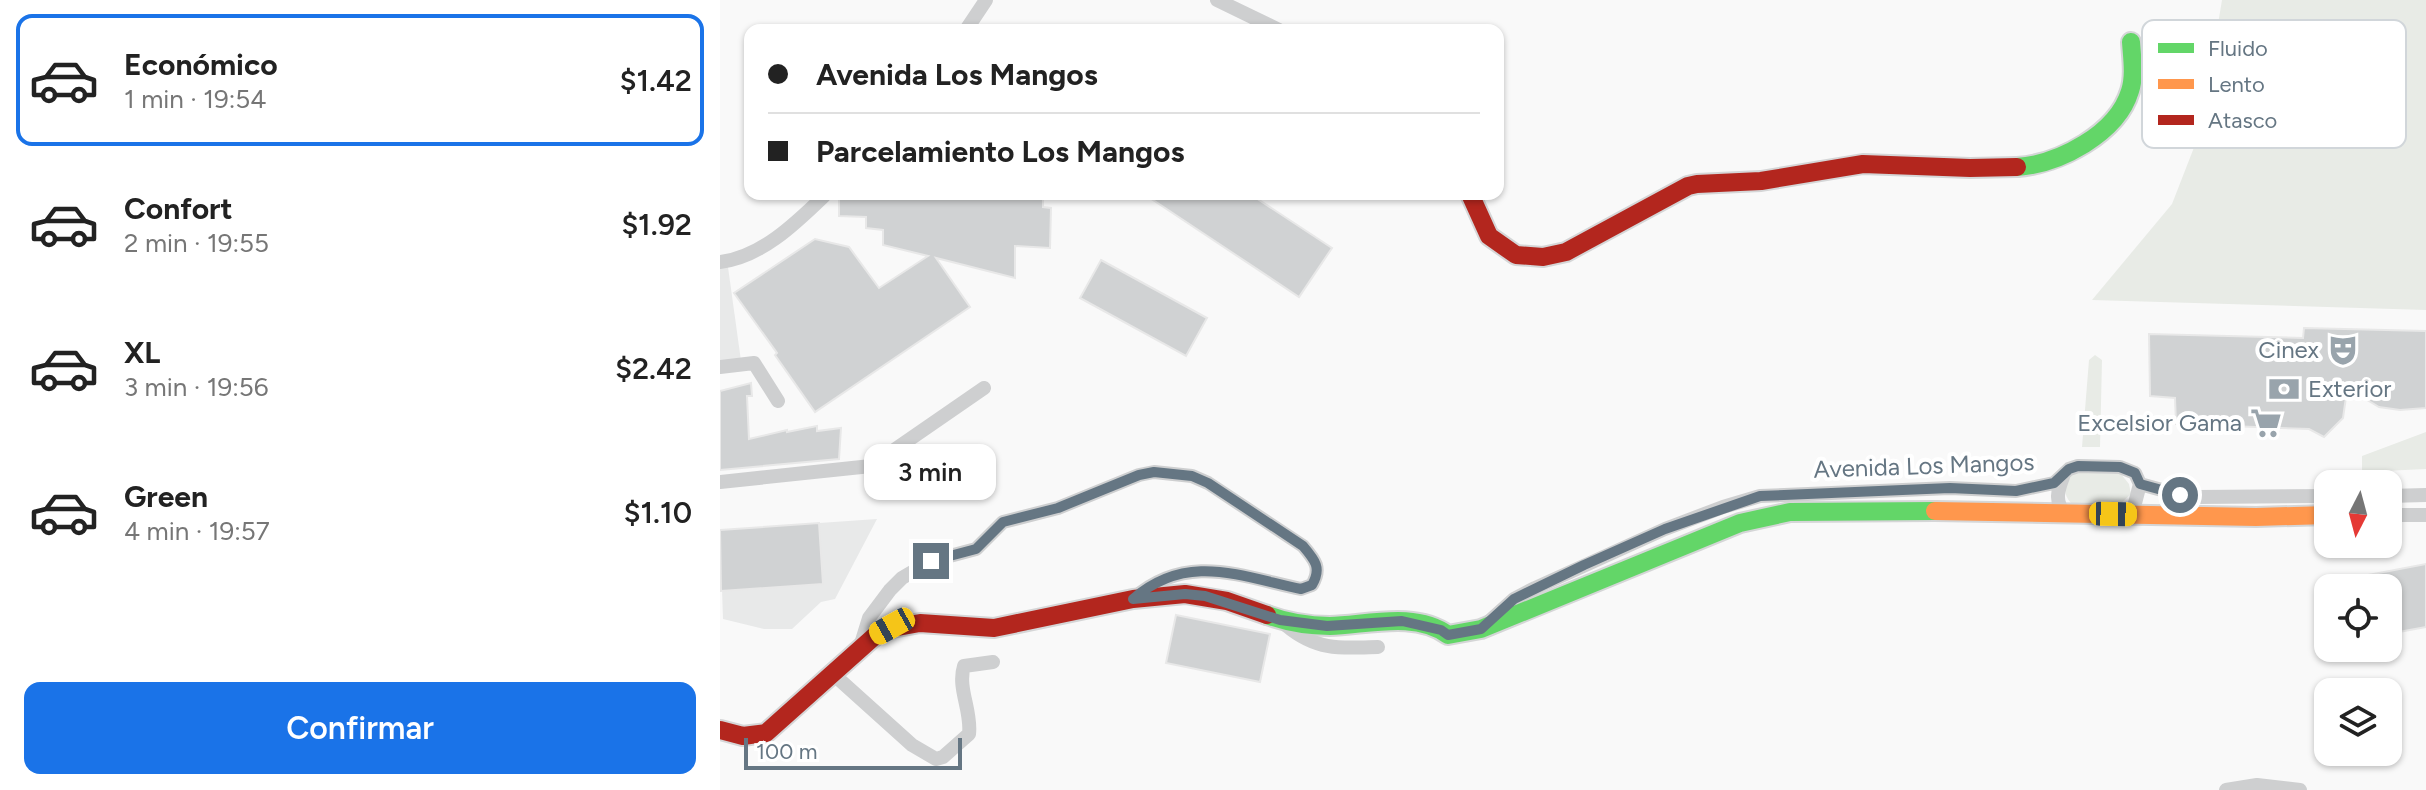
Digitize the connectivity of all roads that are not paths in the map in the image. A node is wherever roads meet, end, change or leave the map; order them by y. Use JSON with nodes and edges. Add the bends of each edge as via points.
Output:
{"nodes":[{"id":1,"x":986,"y":0,"type":"edge"},
{"id":2,"x":1217,"y":0,"type":"edge"},
{"id":3,"x":970,"y":24,"type":"edge"},
{"id":4,"x":1267,"y":24,"type":"edge"},
{"id":5,"x":2131,"y":42,"type":"dead end"},
{"id":6,"x":820,"y":200,"type":"edge"},
{"id":7,"x":1473,"y":200,"type":"edge"},
{"id":8,"x":720,"y":262,"type":"edge"},
{"id":9,"x":720,"y":367,"type":"edge"},
{"id":10,"x":984,"y":388,"type":"dead end"},
{"id":11,"x":778,"y":401,"type":"dead end"},
{"id":12,"x":2063,"y":477,"type":"junction"},
{"id":13,"x":720,"y":482,"type":"edge"},
{"id":14,"x":2140,"y":484,"type":"junction"},
{"id":15,"x":2426,"y":495,"type":"edge"},
{"id":16,"x":2314,"y":496,"type":"edge"},
{"id":17,"x":2402,"y":496,"type":"edge"},
{"id":18,"x":2065,"y":513,"type":"junction"},
{"id":19,"x":2139,"y":515,"type":"junction"},
{"id":20,"x":2314,"y":515,"type":"edge"},
{"id":21,"x":2402,"y":515,"type":"edge"},
{"id":22,"x":2426,"y":515,"type":"edge"},
{"id":23,"x":1133,"y":599,"type":"junction"},
{"id":24,"x":1280,"y":620,"type":"junction"},
{"id":25,"x":1481,"y":629,"type":"junction"},
{"id":26,"x":860,"y":647,"type":"junction"},
{"id":27,"x":1378,"y":647,"type":"dead end"},
{"id":28,"x":993,"y":662,"type":"dead end"},
{"id":29,"x":832,"y":673,"type":"junction"},
{"id":30,"x":720,"y":730,"type":"edge"},
{"id":31,"x":2226,"y":790,"type":"edge"},
{"id":32,"x":2300,"y":790,"type":"edge"}],
"edges":[{"from":1,"to":3,"type":"street"},
{"from":2,"to":4,"type":"street"},
{"from":5,"to":7,"type":"street","via":[[2135,80],[2126,101],[2076,152],[2042,163],[2005,168],[1862,164],[1764,181],[1707,181],[1688,186],[1566,252],[1543,257],[1516,255],[1489,236]]},
{"from":6,"to":8,"type":"street","via":[[766,243]]},
{"from":9,"to":11,"type":"street","via":[[754,363]]},
{"from":10,"to":13,"type":"street","via":[[871,466]]},
{"from":12,"to":14,"type":"street","name":"Avenida Los Mangos","via":[[2078,466],[2120,467],[2135,473]]},
{"from":12,"to":18,"type":"street","name":"Avenida Los Mangos","via":[[2057,500]]},
{"from":12,"to":25,"type":"street","name":"Avenida Los Mangos","via":[[2016,491],[1950,488],[1760,496],[1665,529],[1535,588]]},
{"from":14,"to":16,"type":"street","name":"Avenida Los Mangos","via":[[2189,496]]},
{"from":14,"to":19,"type":"street","via":[[2134,507]]},
{"from":15,"to":17,"type":"street"},
{"from":18,"to":19,"type":"street","name":"Avenida Los Mangos"},
{"from":18,"to":25,"type":"street","name":"Avenida Los Mangos","via":[[1824,510],[1764,516]]},
{"from":19,"to":20,"type":"street","name":"Avenida Los Mangos"},
{"from":21,"to":22,"type":"street"},
{"from":23,"to":24,"type":"street","name":"Avenida Los Mangos","via":[[1205,596]]},
{"from":23,"to":26,"type":"street","name":"Avenida Los Mangos","via":[[975,630],[912,622],[892,626]]},
{"from":23,"to":26,"type":"street","via":[[1148,586],[1186,571],[1210,569],[1301,589],[1312,585],[1318,567],[1303,546],[1208,483],[1154,472],[1003,522],[976,549],[917,568],[880,602]]},
{"from":24,"to":25,"type":"street","name":"Avenida Los Mangos","via":[[1327,626],[1402,621],[1448,635]]},
{"from":24,"to":27,"type":"street","via":[[1319,646]]},
{"from":26,"to":29,"type":"street","name":"Avenida Los Mangos"},
{"from":28,"to":29,"type":"street","via":[[964,666],[969,734],[936,759],[912,745]]},
{"from":29,"to":30,"type":"street","name":"Avenida Los Mangos","via":[[766,733],[743,737]]},
{"from":31,"to":32,"type":"street","via":[[2257,785]]}]}
